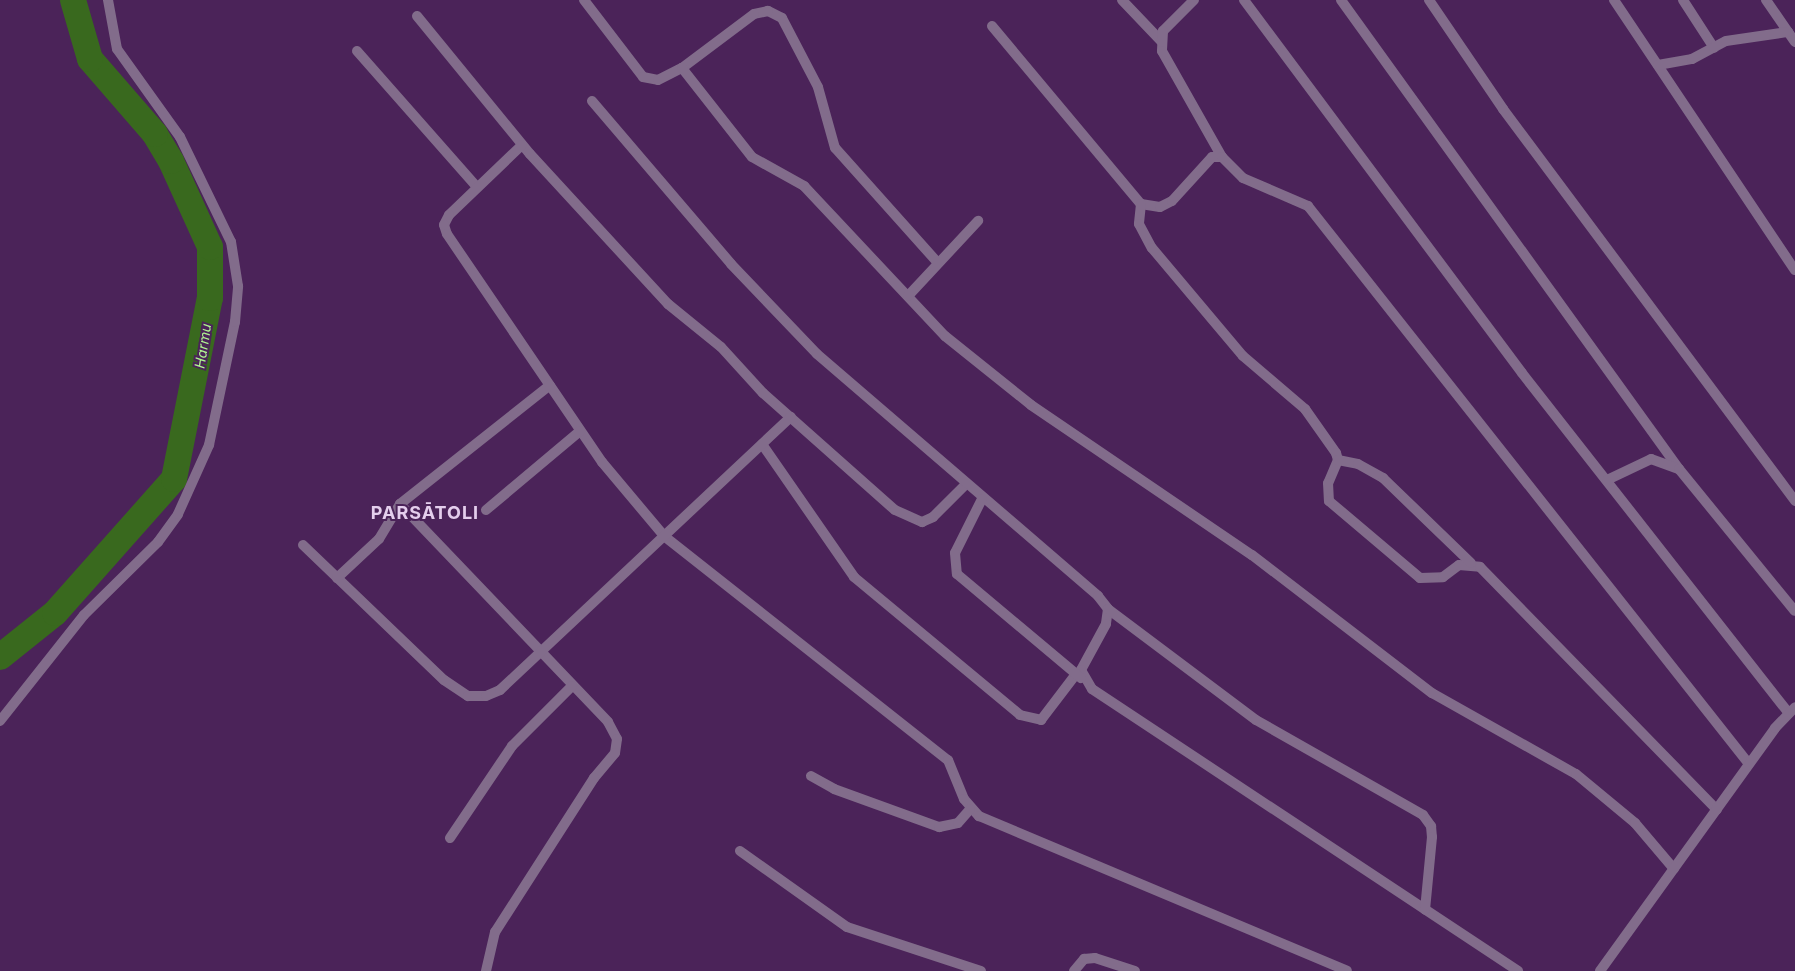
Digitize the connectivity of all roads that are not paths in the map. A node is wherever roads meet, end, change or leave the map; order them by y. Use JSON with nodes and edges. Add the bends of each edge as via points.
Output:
{"nodes":[{"id":1,"x":108,"y":0,"type":"edge"},
{"id":2,"x":584,"y":0,"type":"edge"},
{"id":3,"x":1122,"y":0,"type":"edge"},
{"id":4,"x":1194,"y":0,"type":"edge"},
{"id":5,"x":1244,"y":0,"type":"edge"},
{"id":6,"x":1341,"y":0,"type":"edge"},
{"id":7,"x":1429,"y":0,"type":"edge"},
{"id":8,"x":1614,"y":0,"type":"edge"},
{"id":9,"x":1683,"y":0,"type":"edge"},
{"id":10,"x":1766,"y":0,"type":"edge"},
{"id":11,"x":417,"y":16,"type":"dead end"},
{"id":12,"x":992,"y":26,"type":"dead end"},
{"id":13,"x":1788,"y":32,"type":"junction"},
{"id":14,"x":1161,"y":41,"type":"junction"},
{"id":15,"x":1795,"y":42,"type":"edge"},
{"id":16,"x":1714,"y":48,"type":"junction"},
{"id":17,"x":357,"y":51,"type":"dead end"},
{"id":18,"x":1658,"y":65,"type":"junction"},
{"id":19,"x":682,"y":68,"type":"junction"},
{"id":20,"x":592,"y":101,"type":"dead end"},
{"id":21,"x":522,"y":145,"type":"junction"},
{"id":22,"x":1222,"y":157,"type":"junction"},
{"id":23,"x":477,"y":187,"type":"junction"},
{"id":24,"x":1141,"y":204,"type":"junction"},
{"id":25,"x":978,"y":221,"type":"dead end"},
{"id":26,"x":938,"y":263,"type":"junction"},
{"id":27,"x":1795,"y":270,"type":"edge"},
{"id":28,"x":908,"y":296,"type":"junction"},
{"id":29,"x":550,"y":385,"type":"junction"},
{"id":30,"x":791,"y":417,"type":"junction"},
{"id":31,"x":580,"y":431,"type":"junction"},
{"id":32,"x":762,"y":444,"type":"junction"},
{"id":33,"x":1338,"y":460,"type":"junction"},
{"id":34,"x":1679,"y":469,"type":"junction"},
{"id":35,"x":1607,"y":480,"type":"junction"},
{"id":36,"x":965,"y":485,"type":"junction"},
{"id":37,"x":982,"y":499,"type":"junction"},
{"id":38,"x":1795,"y":501,"type":"edge"},
{"id":39,"x":400,"y":504,"type":"junction"},
{"id":40,"x":486,"y":510,"type":"dead end"},
{"id":41,"x":664,"y":536,"type":"junction"},
{"id":42,"x":303,"y":545,"type":"dead end"},
{"id":43,"x":1471,"y":563,"type":"junction"},
{"id":44,"x":338,"y":578,"type":"junction"},
{"id":45,"x":1108,"y":609,"type":"junction"},
{"id":46,"x":1795,"y":611,"type":"edge"},
{"id":47,"x":539,"y":653,"type":"junction"},
{"id":48,"x":1079,"y":676,"type":"junction"},
{"id":49,"x":572,"y":686,"type":"junction"},
{"id":50,"x":1792,"y":710,"type":"edge"},
{"id":51,"x":0,"y":721,"type":"edge"},
{"id":52,"x":1749,"y":764,"type":"junction"},
{"id":53,"x":811,"y":776,"type":"dead end"},
{"id":54,"x":970,"y":810,"type":"junction"},
{"id":55,"x":1717,"y":810,"type":"junction"},
{"id":56,"x":450,"y":838,"type":"dead end"},
{"id":57,"x":740,"y":851,"type":"dead end"},
{"id":58,"x":1674,"y":869,"type":"junction"},
{"id":59,"x":1425,"y":910,"type":"junction"},
{"id":60,"x":486,"y":971,"type":"edge"},
{"id":61,"x":981,"y":971,"type":"edge"},
{"id":62,"x":1074,"y":971,"type":"edge"},
{"id":63,"x":1135,"y":971,"type":"edge"},
{"id":64,"x":1346,"y":971,"type":"edge"},
{"id":65,"x":1518,"y":971,"type":"edge"},
{"id":66,"x":1600,"y":971,"type":"edge"}],
"edges":[{"from":1,"to":51,"type":"street","via":[[117,49],[180,137],[231,242],[238,286],[235,322],[209,445],[178,514],[158,542],[84,615]]},
{"from":2,"to":19,"type":"street","via":[[643,77],[658,80]]},
{"from":3,"to":14,"type":"street"},
{"from":4,"to":14,"type":"street","via":[[1163,31]]},
{"from":5,"to":35,"type":"street","via":[[1522,373]]},
{"from":6,"to":34,"type":"street"},
{"from":7,"to":38,"type":"street","via":[[1503,109]]},
{"from":8,"to":18,"type":"street"},
{"from":9,"to":16,"type":"street"},
{"from":10,"to":13,"type":"street"},
{"from":11,"to":21,"type":"street"},
{"from":12,"to":24,"type":"street"},
{"from":13,"to":15,"type":"street"},
{"from":13,"to":16,"type":"street","via":[[1746,36]]},
{"from":14,"to":22,"type":"street","via":[[1166,59]]},
{"from":16,"to":18,"type":"street","via":[[1692,59]]},
{"from":17,"to":23,"type":"street"},
{"from":18,"to":27,"type":"street"},
{"from":19,"to":26,"type":"street","via":[[754,14],[768,11],[782,18],[818,87],[835,148]]},
{"from":19,"to":28,"type":"street","via":[[752,157],[804,186]]},
{"from":20,"to":36,"type":"street","via":[[732,264],[817,354]]},
{"from":21,"to":23,"type":"street"},
{"from":21,"to":30,"type":"street","via":[[668,304],[721,347]]},
{"from":22,"to":24,"type":"street","via":[[1212,158],[1172,200],[1160,207]]},
{"from":22,"to":52,"type":"street","via":[[1243,178],[1308,206]]},
{"from":23,"to":29,"type":"street","via":[[448,215],[444,225],[447,234]]},
{"from":24,"to":33,"type":"street","via":[[1139,224],[1152,248],[1243,356],[1305,409]]},
{"from":25,"to":26,"type":"street"},
{"from":26,"to":28,"type":"street"},
{"from":28,"to":58,"type":"street","via":[[945,336],[1032,405],[1244,550],[1408,676],[1576,774],[1635,823]]},
{"from":29,"to":31,"type":"street"},
{"from":29,"to":39,"type":"street"},
{"from":30,"to":32,"type":"street"},
{"from":30,"to":36,"type":"street","via":[[912,520],[933,517]]},
{"from":31,"to":40,"type":"street"},
{"from":31,"to":41,"type":"street","via":[[614,480]]},
{"from":32,"to":41,"type":"street"},
{"from":32,"to":48,"type":"street","via":[[854,577],[1020,715],[1041,720]]},
{"from":33,"to":43,"type":"street","via":[[1358,464],[1383,478]]},
{"from":33,"to":43,"type":"street","via":[[1328,483],[1329,501],[1420,578],[1443,577],[1460,565]]},
{"from":34,"to":35,"type":"street","via":[[1651,459]]},
{"from":34,"to":46,"type":"street"},
{"from":35,"to":50,"type":"street"},
{"from":36,"to":37,"type":"street"},
{"from":37,"to":45,"type":"street","via":[[1098,596]]},
{"from":37,"to":48,"type":"street","via":[[955,553],[957,574]]},
{"from":39,"to":44,"type":"street","via":[[379,539]]},
{"from":39,"to":47,"type":"street"},
{"from":41,"to":47,"type":"street"},
{"from":41,"to":54,"type":"street","via":[[948,760]]},
{"from":42,"to":44,"type":"street"},
{"from":43,"to":55,"type":"street","via":[[1480,567]]},
{"from":44,"to":47,"type":"street","via":[[444,680],[468,696],[500,690]]},
{"from":45,"to":48,"type":"street","via":[[1106,624]]},
{"from":45,"to":59,"type":"street","via":[[1256,720],[1423,815],[1431,826],[1432,837]]},
{"from":47,"to":49,"type":"street"},
{"from":48,"to":59,"type":"street","via":[[1223,779]]},
{"from":49,"to":56,"type":"street","via":[[512,746]]},
{"from":49,"to":60,"type":"street","via":[[608,722],[617,739],[615,753],[594,778],[495,932]]},
{"from":50,"to":52,"type":"street"},
{"from":52,"to":55,"type":"street"},
{"from":53,"to":54,"type":"street","via":[[939,827],[958,823]]},
{"from":54,"to":64,"type":"street"},
{"from":55,"to":58,"type":"street"},
{"from":57,"to":61,"type":"street","via":[[847,927]]},
{"from":58,"to":66,"type":"street"},
{"from":59,"to":65,"type":"street"},
{"from":62,"to":63,"type":"street","via":[[1084,959],[1095,958]]}]}
